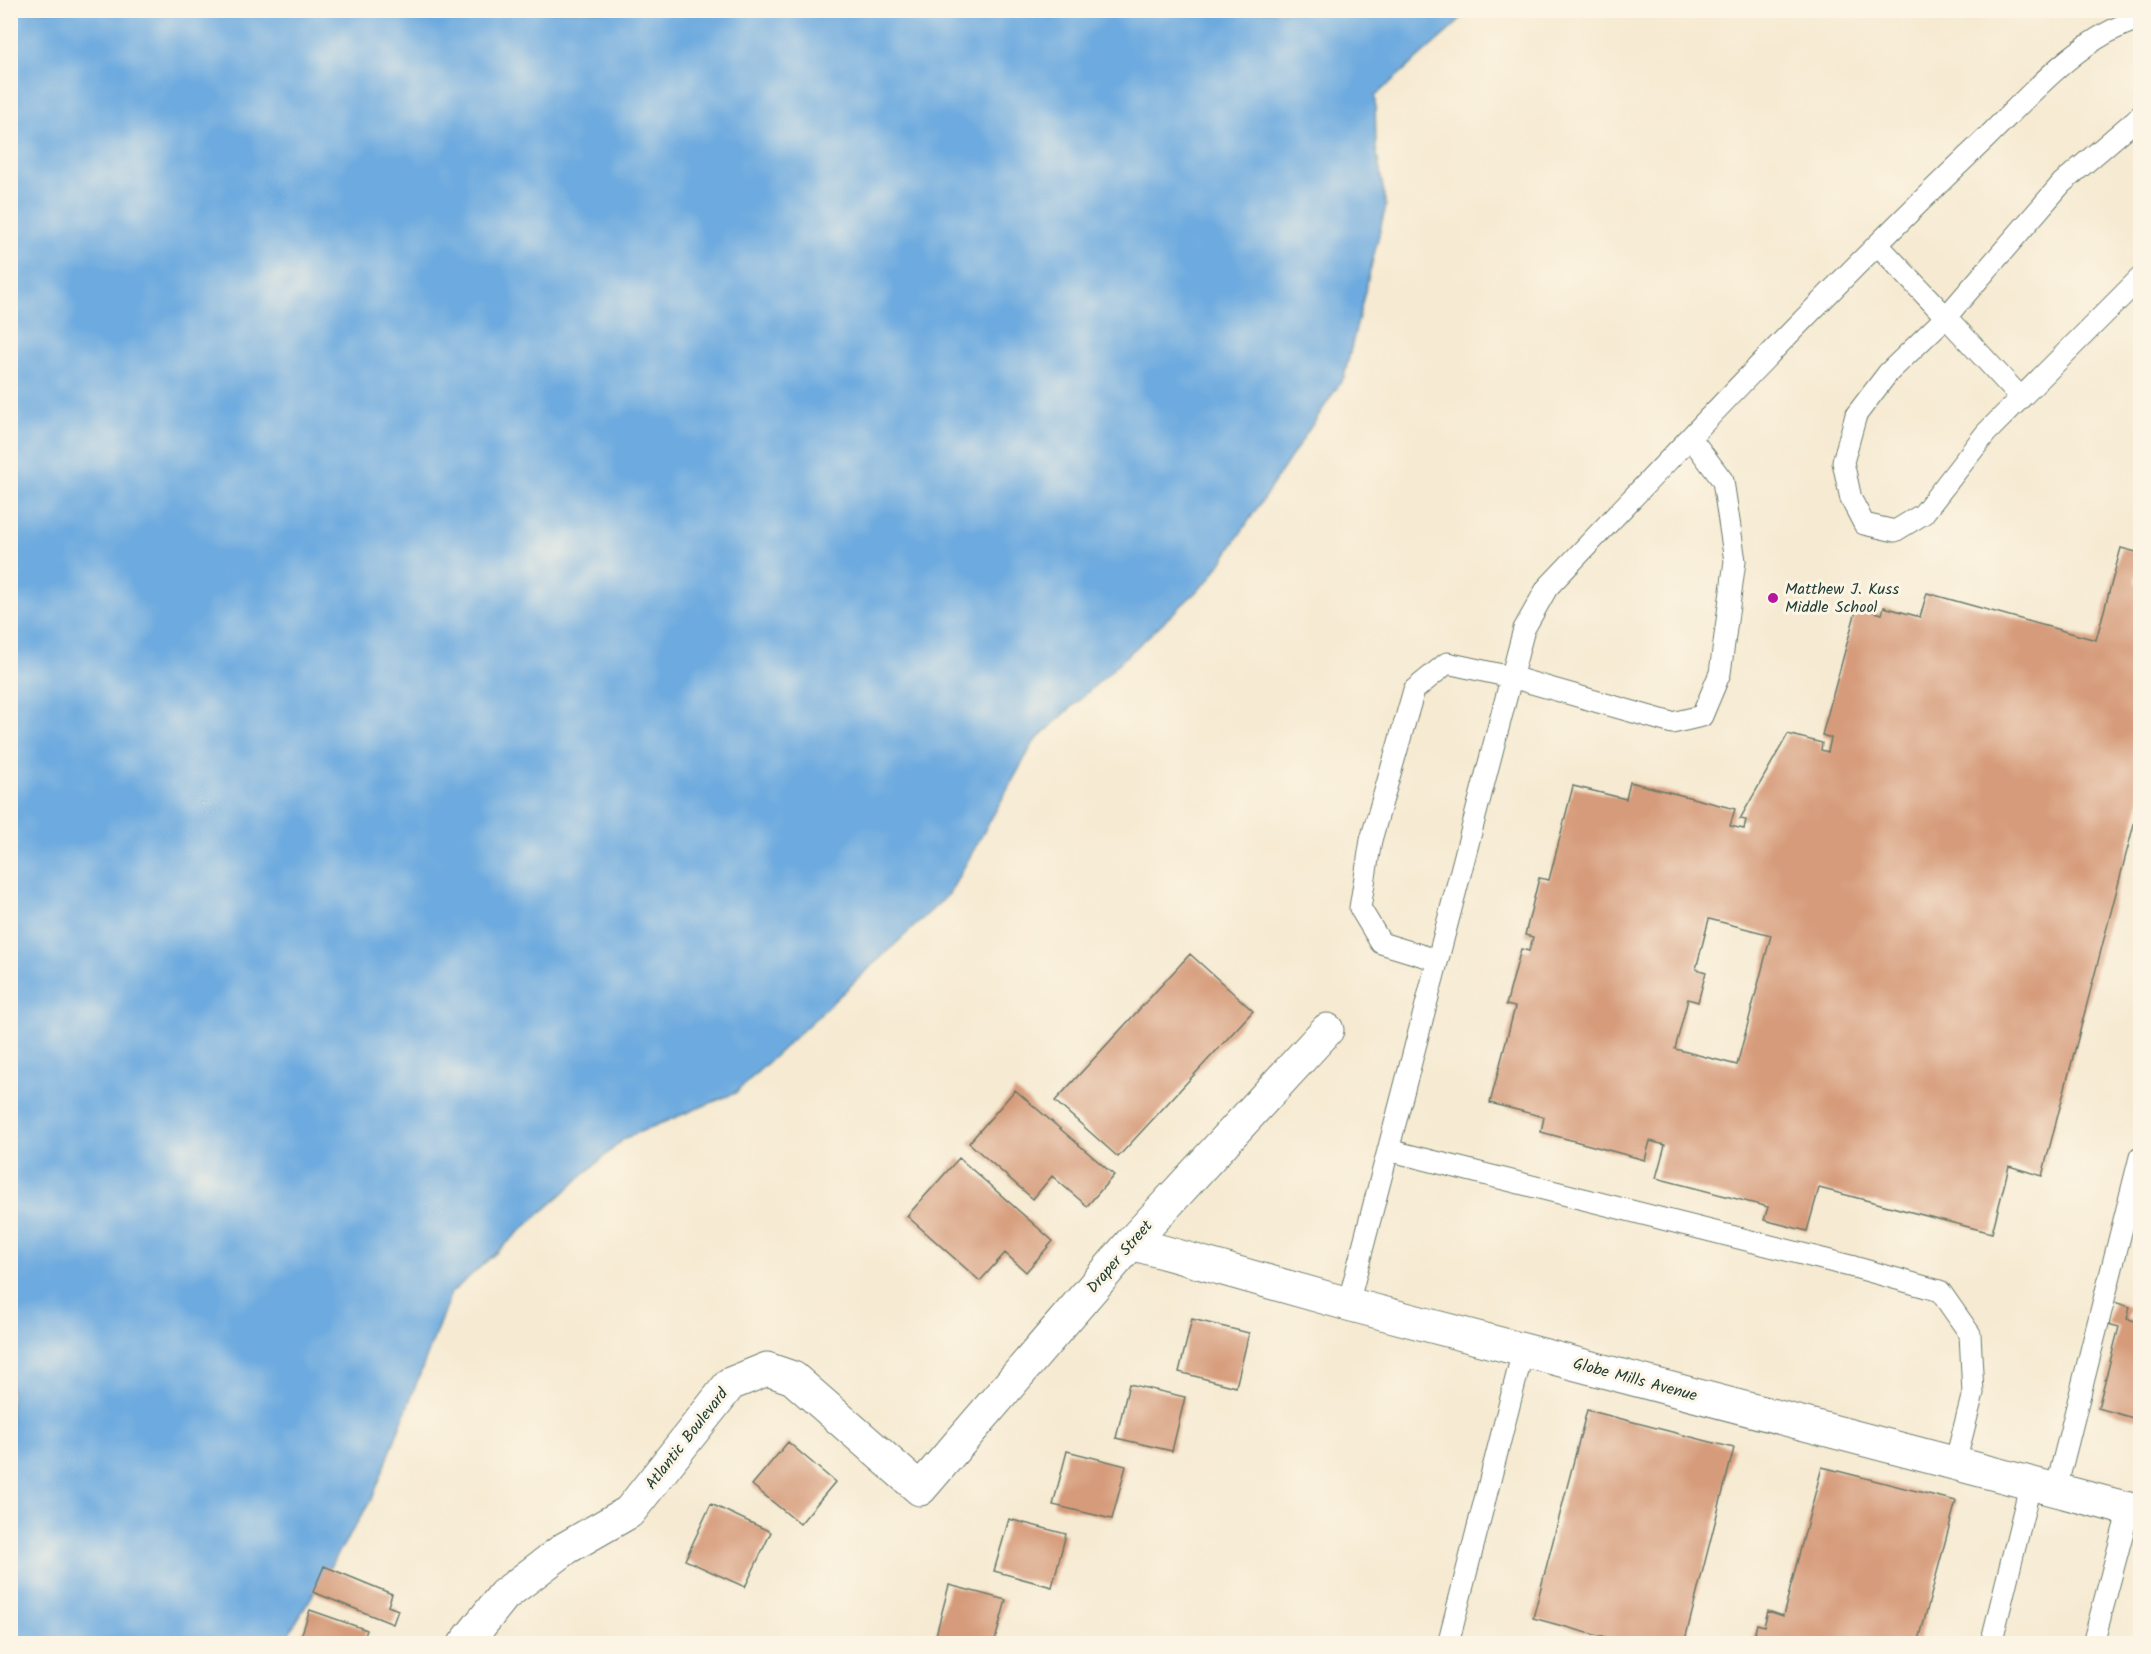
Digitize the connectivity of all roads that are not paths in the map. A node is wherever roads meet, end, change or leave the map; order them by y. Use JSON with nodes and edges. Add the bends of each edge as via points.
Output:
{"nodes":[{"id":1,"x":2140,"y":19,"type":"edge"},
{"id":2,"x":2140,"y":116,"type":"edge"},
{"id":3,"x":1878,"y":245,"type":"junction"},
{"id":4,"x":2140,"y":278,"type":"edge"},
{"id":5,"x":1946,"y":317,"type":"junction"},
{"id":6,"x":2021,"y":398,"type":"junction"},
{"id":7,"x":1690,"y":438,"type":"junction"},
{"id":8,"x":1511,"y":677,"type":"junction"},
{"id":9,"x":1437,"y":960,"type":"junction"},
{"id":10,"x":1327,"y":1030,"type":"dead end"},
{"id":11,"x":1388,"y":1150,"type":"junction"},
{"id":12,"x":2140,"y":1157,"type":"edge"},
{"id":13,"x":1131,"y":1243,"type":"junction"},
{"id":14,"x":1348,"y":1304,"type":"junction"},
{"id":15,"x":1523,"y":1351,"type":"junction"},
{"id":16,"x":1955,"y":1463,"type":"junction"},
{"id":17,"x":2043,"y":1486,"type":"junction"},
{"id":18,"x":920,"y":1489,"type":"joint"},
{"id":19,"x":2135,"y":1510,"type":"edge"},
{"id":20,"x":465,"y":1644,"type":"edge"},
{"id":21,"x":1448,"y":1644,"type":"edge"},
{"id":22,"x":1991,"y":1644,"type":"edge"},
{"id":23,"x":2093,"y":1644,"type":"edge"}],
"edges":[{"from":1,"to":3,"type":"lane","via":[[2082,48]]},
{"from":2,"to":5,"type":"lane","via":[[2061,183]]},
{"from":3,"to":5,"type":"lane"},
{"from":3,"to":7,"type":"lane"},
{"from":4,"to":6,"type":"lane"},
{"from":5,"to":6,"type":"lane"},
{"from":5,"to":6,"type":"lane","via":[[1888,373],[1856,415],[1843,462],[1851,499],[1864,524],[1895,531],[1923,514],[1986,433]]},
{"from":7,"to":8,"type":"lane","via":[[1547,588],[1524,629]]},
{"from":7,"to":8,"type":"lane","via":[[1724,481],[1735,561],[1720,673],[1702,716],[1672,723]]},
{"from":8,"to":9,"type":"lane"},
{"from":8,"to":9,"type":"lane","via":[[1447,663],[1414,690],[1371,840],[1360,909],[1381,943]]},
{"from":9,"to":11,"type":"lane"},
{"from":10,"to":13,"type":"street","name":"Draper Street"},
{"from":11,"to":14,"type":"lane"},
{"from":11,"to":16,"type":"lane","via":[[1940,1291],[1970,1334],[1973,1393]]},
{"from":12,"to":17,"type":"lane"},
{"from":13,"to":14,"type":"street","name":"Globe Mills Avenue"},
{"from":13,"to":18,"type":"street","name":"Draper Street"},
{"from":14,"to":15,"type":"street","name":"Globe Mills Avenue"},
{"from":15,"to":16,"type":"street","name":"Globe Mills Avenue"},
{"from":15,"to":21,"type":"lane"},
{"from":16,"to":17,"type":"street","name":"Globe Mills Avenue"},
{"from":17,"to":19,"type":"street","name":"Globe Mills Avenue"},
{"from":17,"to":22,"type":"lane"},
{"from":18,"to":20,"type":"street","name":"Atlantic Boulevard","via":[[794,1378],[767,1369],[730,1384],[629,1512],[566,1548],[504,1595]]},
{"from":19,"to":23,"type":"lane"}]}
